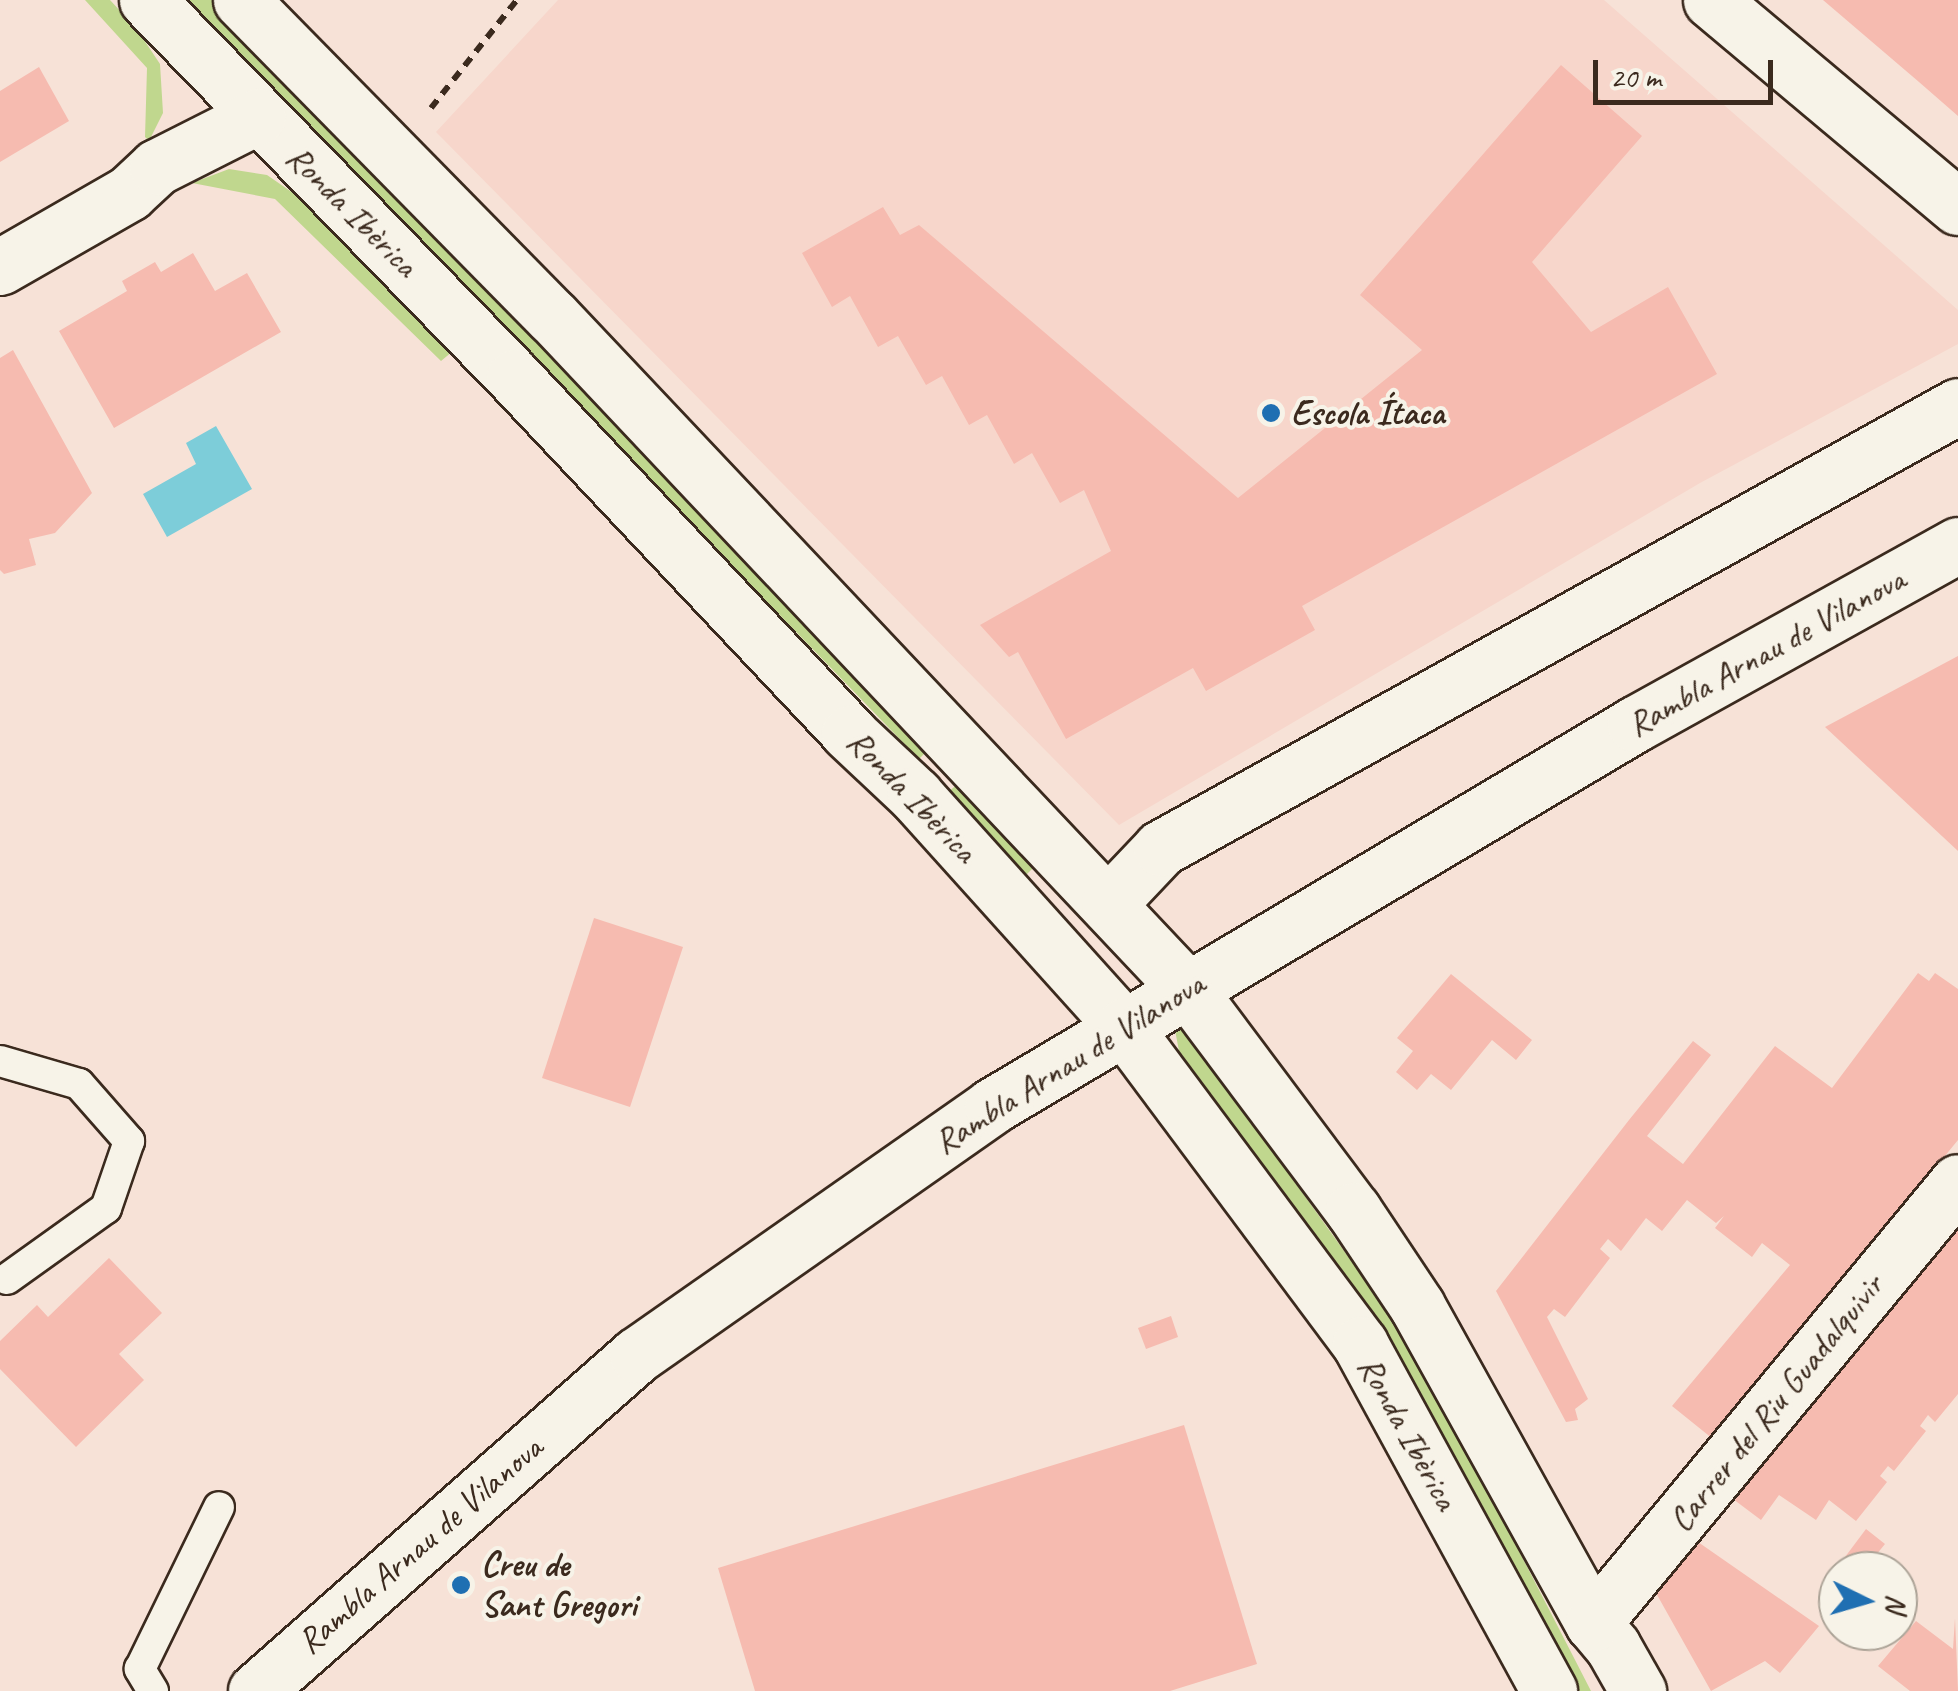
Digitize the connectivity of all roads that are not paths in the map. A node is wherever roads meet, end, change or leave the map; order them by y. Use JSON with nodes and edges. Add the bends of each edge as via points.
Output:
{"nodes":[{"id":1,"x":147,"y":0,"type":"edge"},
{"id":2,"x":241,"y":0,"type":"edge"},
{"id":3,"x":1711,"y":0,"type":"edge"},
{"id":4,"x":258,"y":116,"type":"junction"},
{"id":5,"x":1958,"y":208,"type":"edge"},
{"id":6,"x":0,"y":267,"type":"edge"},
{"id":7,"x":1958,"y":406,"type":"edge"},
{"id":8,"x":1958,"y":545,"type":"edge"},
{"id":9,"x":1109,"y":902,"type":"junction"},
{"id":10,"x":1189,"y":991,"type":"junction"},
{"id":11,"x":1123,"y":1026,"type":"junction"},
{"id":12,"x":0,"y":1061,"type":"edge"},
{"id":13,"x":1958,"y":1182,"type":"edge"},
{"id":14,"x":6,"y":1279,"type":"dead end"},
{"id":15,"x":219,"y":1507,"type":"dead end"},
{"id":16,"x":1593,"y":1623,"type":"junction"},
{"id":17,"x":153,"y":1691,"type":"edge"},
{"id":18,"x":256,"y":1691,"type":"edge"},
{"id":19,"x":1548,"y":1691,"type":"edge"},
{"id":20,"x":1638,"y":1691,"type":"edge"}],
"edges":[{"from":1,"to":4,"type":"street","name":"Ronda Ibèrica"},
{"from":2,"to":9,"type":"street","name":"Ronda Ibèrica"},
{"from":3,"to":5,"type":"street"},
{"from":4,"to":6,"type":"street","via":[[157,167],[129,193]]},
{"from":4,"to":11,"type":"street","name":"Ronda Ibèrica","via":[[914,795]]},
{"from":7,"to":9,"type":"street","via":[[1161,848]]},
{"from":8,"to":10,"type":"street","name":"Rambla Arnau de Vilanova","via":[[1635,724]]},
{"from":9,"to":10,"type":"street","name":"Ronda Ibèrica"},
{"from":10,"to":11,"type":"street","name":"Rambla Arnau de Vilanova"},
{"from":10,"to":16,"type":"street","name":"Ronda Ibèrica","via":[[1417,1306]]},
{"from":11,"to":18,"type":"street","name":"Rambla Arnau de Vilanova","via":[[992,1106],[636,1355]]},
{"from":11,"to":19,"type":"street","name":"Ronda Ibèrica","via":[[1360,1344]]},
{"from":12,"to":14,"type":"lane","via":[[79,1084],[128,1141],[106,1208]]},
{"from":13,"to":16,"type":"street","name":"Carrer del Riu Guadalquivir"},
{"from":15,"to":17,"type":"lane","via":[[140,1668]]},
{"from":16,"to":20,"type":"street","name":"Ronda Ibèrica"}]}
